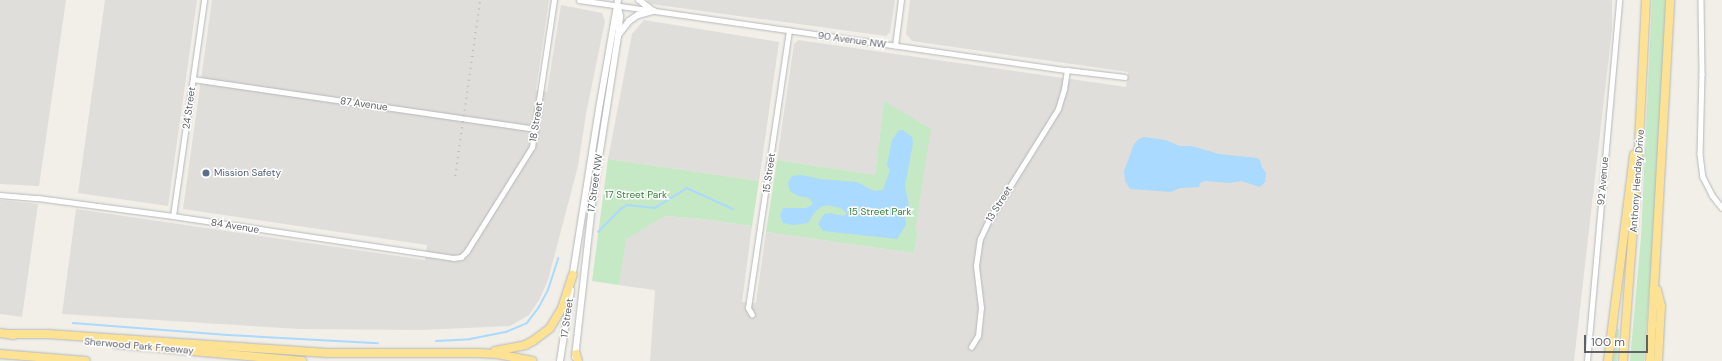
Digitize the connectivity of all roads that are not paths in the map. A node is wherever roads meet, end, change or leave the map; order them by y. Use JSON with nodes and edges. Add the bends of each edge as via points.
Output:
{"nodes":[{"id":1,"x":204,"y":0,"type":"edge"},
{"id":2,"x":554,"y":0,"type":"edge"},
{"id":3,"x":579,"y":0,"type":"edge"},
{"id":4,"x":639,"y":0,"type":"edge"},
{"id":5,"x":901,"y":0,"type":"edge"},
{"id":6,"x":1618,"y":0,"type":"edge"},
{"id":7,"x":1646,"y":0,"type":"edge"},
{"id":8,"x":1670,"y":0,"type":"edge"},
{"id":9,"x":1700,"y":0,"type":"edge"},
{"id":10,"x":618,"y":3,"type":"edge"},
{"id":11,"x":653,"y":11,"type":"junction"},
{"id":12,"x":789,"y":30,"type":"junction"},
{"id":13,"x":618,"y":36,"type":"junction"},
{"id":14,"x":895,"y":46,"type":"junction"},
{"id":15,"x":1067,"y":70,"type":"junction"},
{"id":16,"x":1124,"y":77,"type":"dead end"},
{"id":17,"x":193,"y":79,"type":"junction"},
{"id":18,"x":534,"y":129,"type":"junction"},
{"id":19,"x":1640,"y":129,"type":"junction"},
{"id":20,"x":0,"y":195,"type":"edge"},
{"id":21,"x":1722,"y":208,"type":"edge"},
{"id":22,"x":173,"y":216,"type":"junction"},
{"id":23,"x":467,"y":251,"type":"joint"},
{"id":24,"x":573,"y":275,"type":"junction"},
{"id":25,"x":1655,"y":284,"type":"junction"},
{"id":26,"x":752,"y":315,"type":"dead end"},
{"id":27,"x":0,"y":333,"type":"edge"},
{"id":28,"x":10,"y":334,"type":"junction"},
{"id":29,"x":971,"y":347,"type":"dead end"},
{"id":30,"x":478,"y":353,"type":"junction"},
{"id":31,"x":0,"y":354,"type":"edge"},
{"id":32,"x":576,"y":359,"type":"edge"},
{"id":33,"x":86,"y":361,"type":"edge"},
{"id":34,"x":302,"y":361,"type":"edge"},
{"id":35,"x":532,"y":361,"type":"edge"},
{"id":36,"x":560,"y":361,"type":"edge"},
{"id":37,"x":1587,"y":361,"type":"edge"},
{"id":38,"x":1608,"y":361,"type":"edge"},
{"id":39,"x":1623,"y":361,"type":"edge"},
{"id":40,"x":1650,"y":361,"type":"edge"},
{"id":41,"x":1658,"y":361,"type":"edge"}],
"edges":[{"from":1,"to":17,"type":"street","name":"24 Street"},
{"from":2,"to":18,"type":"street","name":"18 Street"},
{"from":3,"to":10,"type":"street","name":"90 Avenue NW"},
{"from":4,"to":11,"type":"main road"},
{"from":5,"to":14,"type":"street"},
{"from":6,"to":37,"type":"street","name":"92 Avenue"},
{"from":7,"to":19,"type":"highway","name":"Anthony Henday Drive"},
{"from":8,"to":25,"type":"highway"},
{"from":9,"to":21,"type":"street","via":[[1700,154],[1703,177],[1712,196]]},
{"from":10,"to":11,"type":"street","name":"90 Avenue NW"},
{"from":10,"to":13,"type":"main road","name":"17 Street NW"},
{"from":10,"to":24,"type":"main road","name":"17 Street NW"},
{"from":11,"to":12,"type":"street","name":"90 Avenue NW"},
{"from":11,"to":13,"type":"main road","via":[[638,15],[629,21]]},
{"from":12,"to":14,"type":"street","name":"90 Avenue NW"},
{"from":12,"to":26,"type":"street","name":"15 Street","via":[[748,308]]},
{"from":13,"to":32,"type":"main road","name":"17 Street NW","via":[[593,196]]},
{"from":14,"to":15,"type":"street","name":"90 Avenue NW"},
{"from":15,"to":16,"type":"street","name":"90 Avenue NW"},
{"from":15,"to":29,"type":"street","name":"13 Street","via":[[1058,109],[989,220],[980,239],[976,266],[981,312],[978,336]]},
{"from":17,"to":18,"type":"street","name":"87 Avenue"},
{"from":17,"to":22,"type":"street","name":"24 Street"},
{"from":18,"to":23,"type":"street","name":"18 Street","via":[[532,147]]},
{"from":19,"to":38,"type":"highway","via":[[1633,162]]},
{"from":19,"to":39,"type":"highway","name":"Anthony Henday Drive","via":[[1631,283]]},
{"from":20,"to":22,"type":"street","name":"84 Avenue"},
{"from":22,"to":23,"type":"street","name":"84 Avenue","via":[[453,258]]},
{"from":24,"to":30,"type":"highway","via":[[559,315],[542,335],[525,345]]},
{"from":24,"to":36,"type":"main road","name":"17 Street"},
{"from":25,"to":40,"type":"highway"},
{"from":25,"to":41,"type":"highway","via":[[1661,306]]},
{"from":27,"to":28,"type":"highway","name":"Sherwood Park Freeway"},
{"from":28,"to":30,"type":"highway","via":[[47,334],[327,353]]},
{"from":28,"to":34,"type":"highway","name":"Sherwood Park Freeway"},
{"from":30,"to":35,"type":"highway"},
{"from":31,"to":33,"type":"highway","name":"Sherwood Park Freeway"}]}
